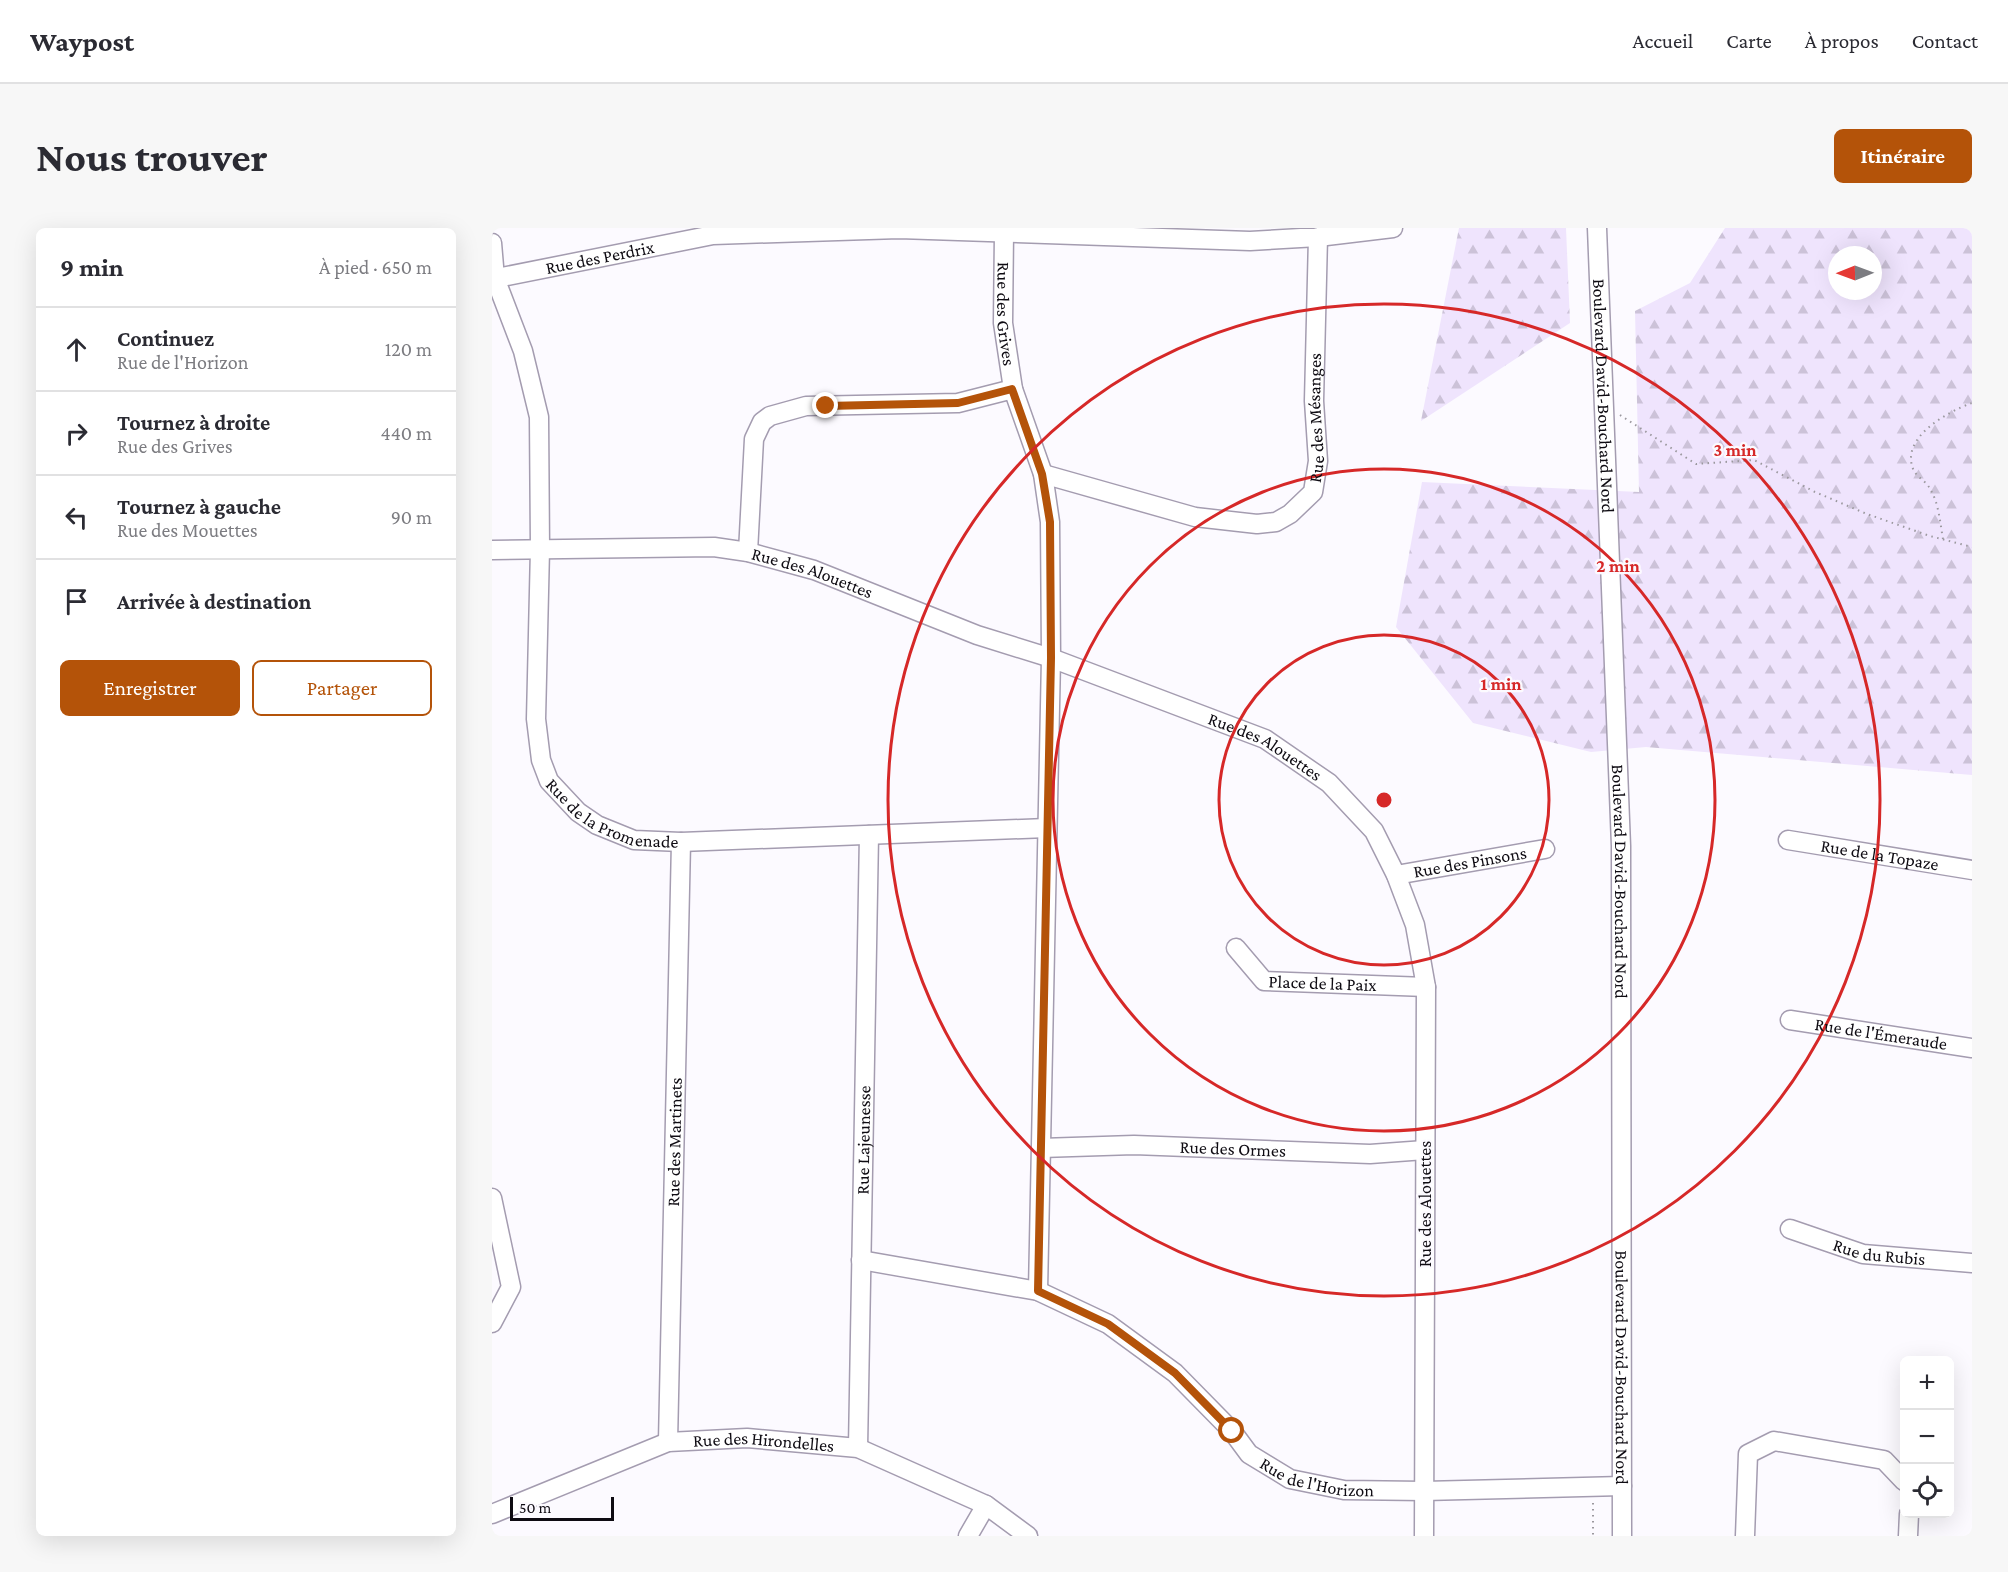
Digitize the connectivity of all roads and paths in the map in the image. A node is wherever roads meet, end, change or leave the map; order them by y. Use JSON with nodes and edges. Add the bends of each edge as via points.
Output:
{"nodes":[{"id":1,"x":1393,"y":228,"type":"edge"},
{"id":2,"x":1597,"y":228,"type":"edge"},
{"id":3,"x":1004,"y":232,"type":"junction"},
{"id":4,"x":1318,"y":237,"type":"junction"},
{"id":5,"x":492,"y":243,"type":"edge"},
{"id":6,"x":494,"y":278,"type":"edge"},
{"id":7,"x":1012,"y":389,"type":"junction"},
{"id":8,"x":1972,"y":403,"type":"edge"},
{"id":9,"x":1603,"y":404,"type":"junction"},
{"id":10,"x":1042,"y":474,"type":"junction"},
{"id":11,"x":1943,"y":539,"type":"junction"},
{"id":12,"x":1972,"y":547,"type":"edge"},
{"id":13,"x":540,"y":549,"type":"junction"},
{"id":14,"x":492,"y":550,"type":"edge"},
{"id":15,"x":747,"y":552,"type":"junction"},
{"id":16,"x":1051,"y":658,"type":"junction"},
{"id":17,"x":1047,"y":828,"type":"junction"},
{"id":18,"x":869,"y":835,"type":"junction"},
{"id":19,"x":1788,"y":840,"type":"dead end"},
{"id":20,"x":681,"y":842,"type":"junction"},
{"id":21,"x":1545,"y":849,"type":"dead end"},
{"id":22,"x":1972,"y":870,"type":"edge"},
{"id":23,"x":1396,"y":875,"type":"junction"},
{"id":24,"x":1236,"y":948,"type":"dead end"},
{"id":25,"x":1425,"y":987,"type":"junction"},
{"id":26,"x":1790,"y":1020,"type":"dead end"},
{"id":27,"x":1972,"y":1048,"type":"edge"},
{"id":28,"x":1041,"y":1148,"type":"junction"},
{"id":29,"x":1425,"y":1150,"type":"junction"},
{"id":30,"x":492,"y":1198,"type":"edge"},
{"id":31,"x":1790,"y":1229,"type":"dead end"},
{"id":32,"x":861,"y":1260,"type":"junction"},
{"id":33,"x":1972,"y":1263,"type":"edge"},
{"id":34,"x":1038,"y":1291,"type":"junction"},
{"id":35,"x":492,"y":1323,"type":"edge"},
{"id":36,"x":668,"y":1442,"type":"junction"},
{"id":37,"x":858,"y":1448,"type":"junction"},
{"id":38,"x":1900,"y":1476,"type":"edge"},
{"id":39,"x":1622,"y":1485,"type":"junction"},
{"id":40,"x":1593,"y":1486,"type":"junction"},
{"id":41,"x":1424,"y":1491,"type":"junction"},
{"id":42,"x":986,"y":1505,"type":"junction"},
{"id":43,"x":492,"y":1514,"type":"edge"},
{"id":44,"x":1909,"y":1518,"type":"edge"},
{"id":45,"x":968,"y":1536,"type":"edge"},
{"id":46,"x":1028,"y":1536,"type":"edge"},
{"id":47,"x":1424,"y":1536,"type":"edge"},
{"id":48,"x":1593,"y":1536,"type":"edge"},
{"id":49,"x":1622,"y":1536,"type":"edge"},
{"id":50,"x":1745,"y":1536,"type":"edge"},
{"id":51,"x":1908,"y":1536,"type":"edge"}],
"edges":[{"from":1,"to":4,"type":"street","name":"Rue des Perdrix"},
{"from":2,"to":9,"type":"street","name":"Boulevard David-Bouchard Nord"},
{"from":3,"to":4,"type":"street","name":"Rue des Perdrix","via":[[1250,241]]},
{"from":3,"to":6,"type":"street","name":"Rue des Perdrix","via":[[898,229],[713,235]]},
{"from":3,"to":7,"type":"street","name":"Rue des Grives","via":[[1003,323]]},
{"from":4,"to":10,"type":"street","name":"Rue des Mésanges","via":[[1314,401],[1318,461],[1313,492],[1290,514],[1276,522],[1257,524],[1195,517]]},
{"from":5,"to":6,"type":"street","name":"Rue de la Promenade"},
{"from":6,"to":13,"type":"street","name":"Rue de la Promenade","via":[[523,351],[539,417]]},
{"from":7,"to":10,"type":"street","name":"Rue des Grives"},
{"from":7,"to":15,"type":"street","via":[[958,403],[806,406],[770,416],[762,422],[754,439]]},
{"from":8,"to":11,"type":"path","via":[[1933,423],[1918,439],[1913,456],[1914,471],[1930,488]]},
{"from":9,"to":11,"type":"path","via":[[1696,464],[1754,460],[1867,514]]},
{"from":9,"to":39,"type":"street","name":"Boulevard David-Bouchard Nord","via":[[1621,846]]},
{"from":10,"to":16,"type":"street","name":"Rue des Grives","via":[[1050,522]]},
{"from":11,"to":12,"type":"path"},
{"from":13,"to":14,"type":"street","name":"Rue des Alouettes"},
{"from":13,"to":15,"type":"street","name":"Rue des Alouettes","via":[[714,547]]},
{"from":13,"to":20,"type":"street","name":"Rue de la Promenade","via":[[536,719],[541,760],[549,781],[578,812],[597,825],[634,840]]},
{"from":15,"to":16,"type":"street","name":"Rue des Alouettes","via":[[814,570],[977,635]]},
{"from":16,"to":17,"type":"street","name":"Rue des Grives"},
{"from":16,"to":23,"type":"street","name":"Rue des Alouettes","via":[[1265,739],[1329,783],[1374,831]]},
{"from":17,"to":18,"type":"street","name":"Rue de la Promenade"},
{"from":17,"to":28,"type":"street","name":"Rue des Grives"},
{"from":18,"to":20,"type":"street","name":"Rue de la Promenade"},
{"from":18,"to":32,"type":"street","name":"Rue Lajeunesse"},
{"from":19,"to":22,"type":"street","name":"Rue de la Topaze"},
{"from":20,"to":36,"type":"street","name":"Rue des Martinets"},
{"from":21,"to":23,"type":"street","name":"Rue des Pinsons"},
{"from":23,"to":25,"type":"street","name":"Rue des Alouettes","via":[[1414,925]]},
{"from":24,"to":25,"type":"street","name":"Place de la Paix","via":[[1264,981]]},
{"from":25,"to":29,"type":"street","name":"Rue des Alouettes"},
{"from":26,"to":27,"type":"street","name":"Rue de l'Émeraude"},
{"from":28,"to":29,"type":"street","name":"Rue des Ormes","via":[[1134,1145],[1370,1154]]},
{"from":28,"to":34,"type":"street","name":"Rue des Grives"},
{"from":29,"to":41,"type":"street","name":"Rue des Alouettes"},
{"from":30,"to":35,"type":"street","via":[[511,1287]]},
{"from":31,"to":33,"type":"street","name":"Rue du Rubis","via":[[1863,1254]]},
{"from":32,"to":34,"type":"street","name":"Rue de l'Horizon"},
{"from":32,"to":37,"type":"street","name":"Rue Lajeunesse"},
{"from":34,"to":41,"type":"street","name":"Rue de l'Horizon","via":[[1108,1324],[1175,1373],[1249,1454],[1290,1479],[1344,1490]]},
{"from":36,"to":37,"type":"street","name":"Rue des Hirondelles","via":[[747,1438]]},
{"from":36,"to":43,"type":"street","name":"Rue des Hirondelles"},
{"from":37,"to":42,"type":"street","name":"Rue des Hirondelles"},
{"from":38,"to":50,"type":"street","via":[[1884,1460],[1774,1441],[1748,1454]]},
{"from":39,"to":40,"type":"street","name":"Rue de l'Horizon"},
{"from":39,"to":49,"type":"street","name":"Boulevard David-Bouchard Nord"},
{"from":40,"to":41,"type":"street","name":"Rue de l'Horizon"},
{"from":40,"to":48,"type":"path"},
{"from":41,"to":47,"type":"street","name":"Rue des Alouettes"},
{"from":42,"to":45,"type":"street"},
{"from":42,"to":46,"type":"street","name":"Rue des Hirondelles"},
{"from":44,"to":51,"type":"street"}]}
